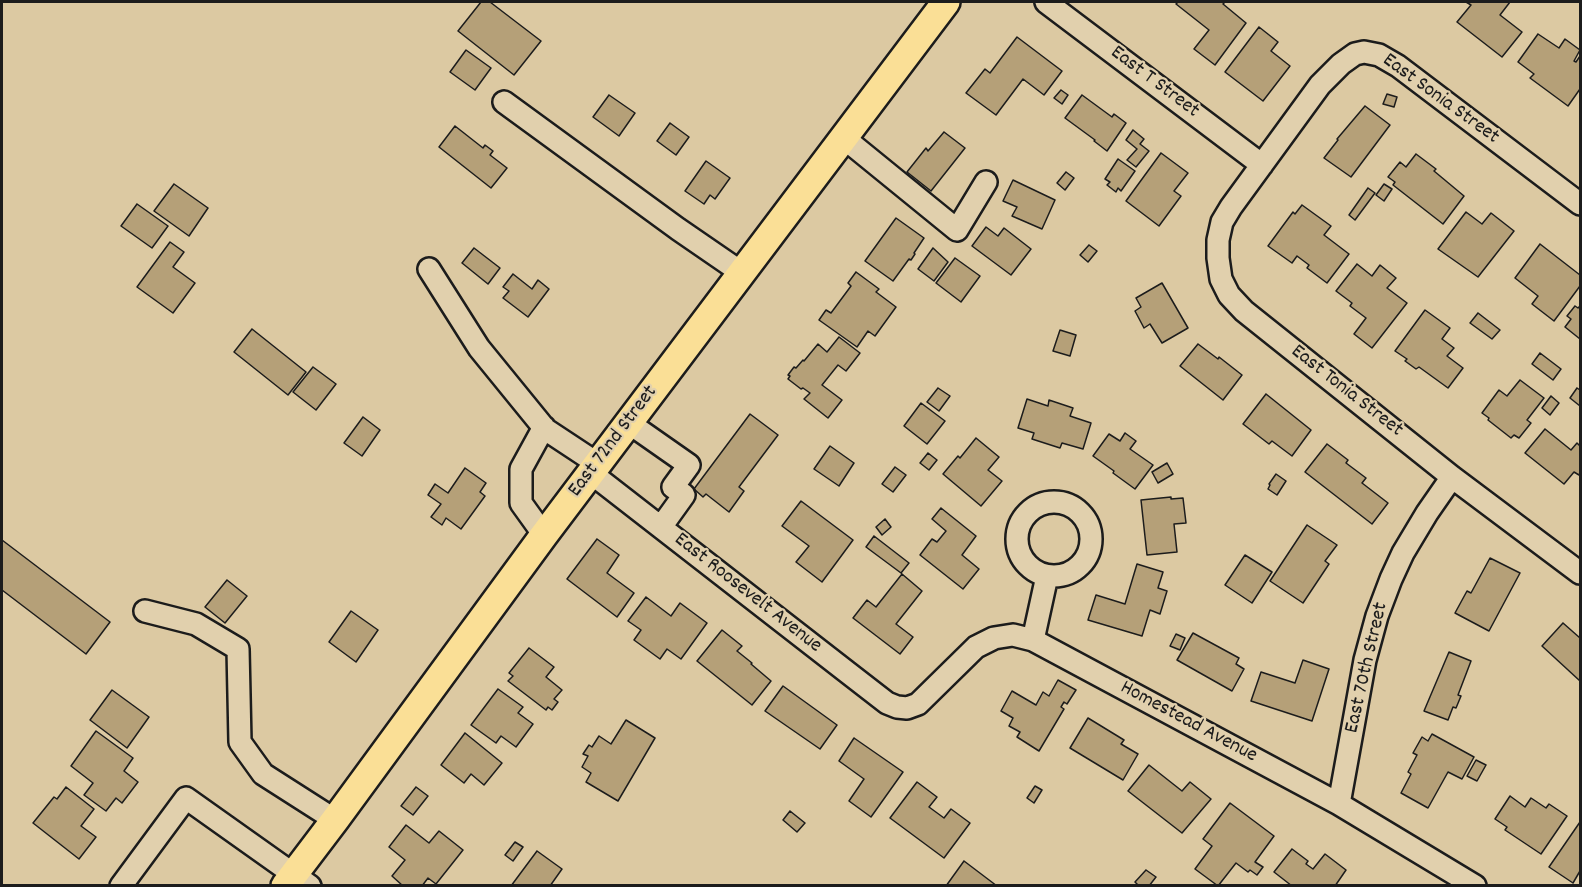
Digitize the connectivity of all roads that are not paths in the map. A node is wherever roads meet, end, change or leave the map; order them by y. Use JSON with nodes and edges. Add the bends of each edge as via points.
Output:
{"nodes":[{"id":1,"x":946,"y":2,"type":"edge"},
{"id":2,"x":1046,"y":2,"type":"edge"},
{"id":3,"x":504,"y":102,"type":"dead end"},
{"id":4,"x":844,"y":138,"type":"junction"},
{"id":5,"x":1262,"y":165,"type":"junction"},
{"id":6,"x":986,"y":182,"type":"dead end"},
{"id":7,"x":1581,"y":204,"type":"edge"},
{"id":8,"x":429,"y":270,"type":"dead end"},
{"id":9,"x":741,"y":273,"type":"junction"},
{"id":10,"x":629,"y":423,"type":"junction"},
{"id":11,"x":544,"y":427,"type":"junction"},
{"id":12,"x":594,"y":468,"type":"junction"},
{"id":13,"x":1452,"y":477,"type":"junction"},
{"id":14,"x":661,"y":527,"type":"junction"},
{"id":15,"x":544,"y":535,"type":"junction"},
{"id":16,"x":1581,"y":573,"type":"edge"},
{"id":17,"x":1047,"y":576,"type":"dead end"},
{"id":18,"x":145,"y":611,"type":"dead end"},
{"id":19,"x":1033,"y":640,"type":"junction"},
{"id":20,"x":907,"y":708,"type":"joint"},
{"id":21,"x":1339,"y":804,"type":"junction"},
{"id":22,"x":335,"y":820,"type":"junction"},
{"id":23,"x":296,"y":881,"type":"edge"},
{"id":24,"x":121,"y":885,"type":"edge"},
{"id":25,"x":1475,"y":885,"type":"edge"}],
"edges":[{"from":1,"to":4,"type":"main road","name":"East 72nd Street"},
{"from":2,"to":5,"type":"street","name":"East T Street"},
{"from":3,"to":9,"type":"street"},
{"from":4,"to":6,"type":"street","via":[[957,230]]},
{"from":4,"to":9,"type":"main road","name":"East 72nd Street"},
{"from":5,"to":7,"type":"street","name":"East Sonia Street","via":[[1320,85],[1341,64],[1364,51],[1398,66]]},
{"from":5,"to":13,"type":"street","name":"East Tonia Street","via":[[1222,222],[1218,258],[1221,279],[1229,295]]},
{"from":8,"to":11,"type":"street","name":"East Roosevelt Avenue","via":[[479,348]]},
{"from":9,"to":10,"type":"main road","name":"East 72nd Street"},
{"from":10,"to":12,"type":"main road","name":"East 72nd Street"},
{"from":10,"to":14,"type":"street","via":[[688,465],[673,487],[684,495]]},
{"from":11,"to":12,"type":"street","name":"East Roosevelt Avenue"},
{"from":11,"to":15,"type":"street","via":[[521,470],[521,503]]},
{"from":12,"to":14,"type":"street","name":"East Roosevelt Avenue"},
{"from":12,"to":15,"type":"main road","name":"East 72nd Street"},
{"from":13,"to":16,"type":"street","name":"East Tonia Street"},
{"from":13,"to":21,"type":"street","name":"East 70th Street","via":[[1403,553],[1377,616],[1365,660]]},
{"from":14,"to":20,"type":"street","name":"East Roosevelt Avenue","via":[[887,702]]},
{"from":15,"to":22,"type":"main road","name":"East 72nd Street"},
{"from":17,"to":19,"type":"street"},
{"from":18,"to":22,"type":"street","via":[[196,624],[238,649],[240,742],[263,774]]},
{"from":19,"to":20,"type":"street","name":"Homestead Avenue","via":[[1013,635],[994,638],[976,647],[918,704]]},
{"from":19,"to":21,"type":"street","name":"Homestead Avenue"},
{"from":21,"to":25,"type":"street","name":"Homestead Avenue"},
{"from":22,"to":23,"type":"main road","name":"East 72nd Street"},
{"from":23,"to":24,"type":"street","via":[[186,798]]}]}
